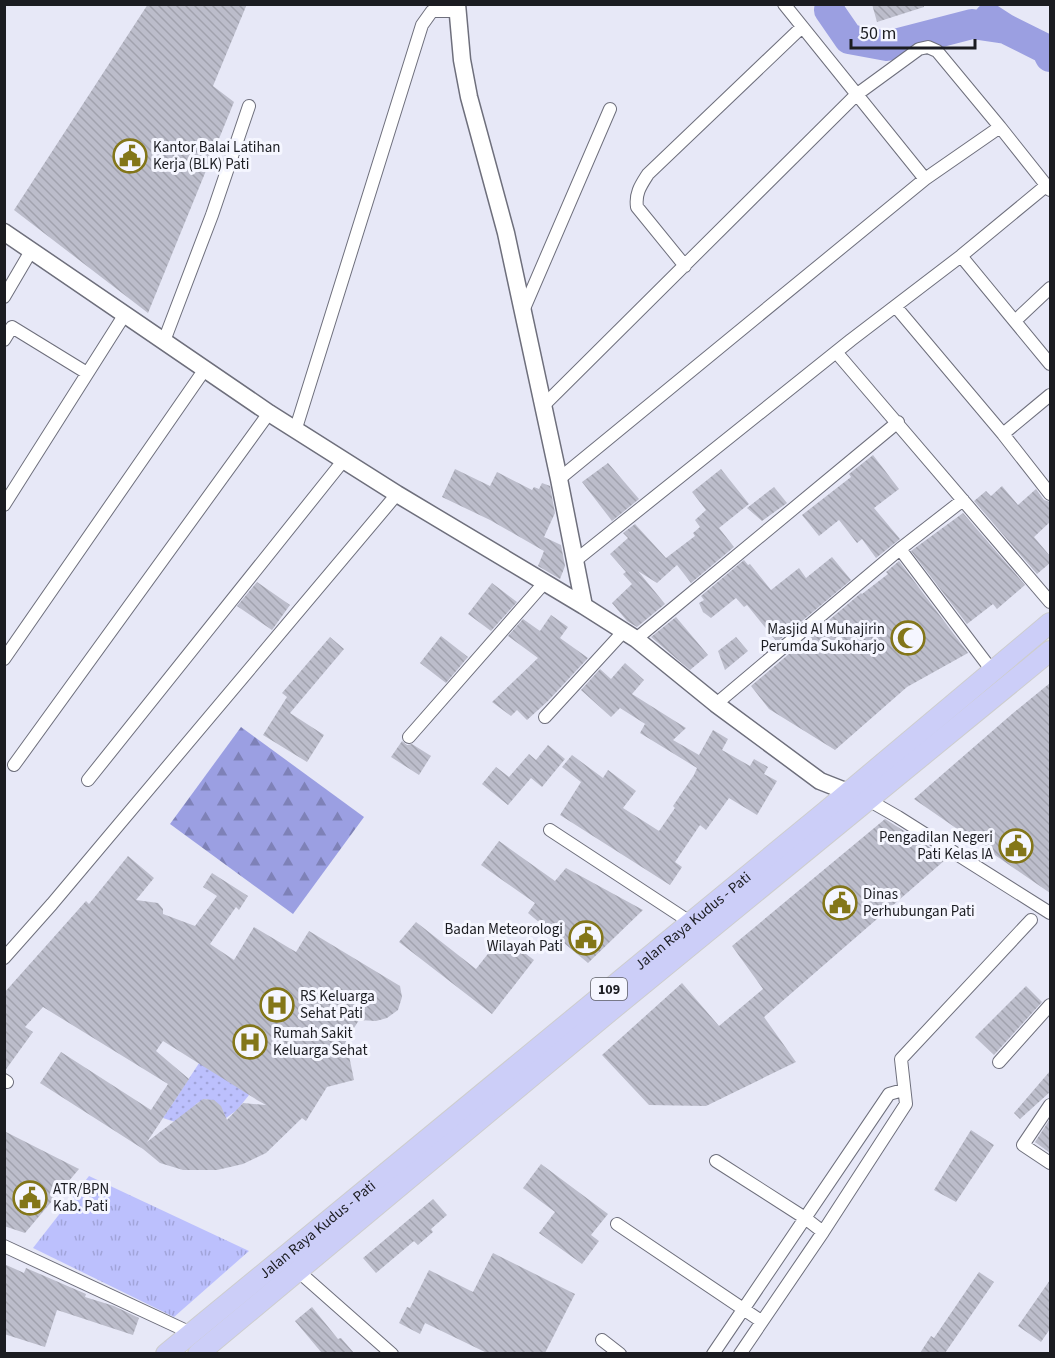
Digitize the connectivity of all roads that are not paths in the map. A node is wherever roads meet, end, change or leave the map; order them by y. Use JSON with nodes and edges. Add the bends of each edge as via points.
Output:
{"nodes":[{"id":1,"x":784,"y":4,"type":"edge"},
{"id":2,"x":457,"y":8,"type":"edge"},
{"id":3,"x":802,"y":27,"type":"junction"},
{"id":4,"x":856,"y":95,"type":"junction"},
{"id":5,"x":249,"y":106,"type":"dead end"},
{"id":6,"x":610,"y":109,"type":"dead end"},
{"id":7,"x":1000,"y":128,"type":"junction"},
{"id":8,"x":925,"y":179,"type":"junction"},
{"id":9,"x":1049,"y":188,"type":"edge"},
{"id":10,"x":4,"y":232,"type":"edge"},
{"id":11,"x":31,"y":250,"type":"junction"},
{"id":12,"x":961,"y":256,"type":"junction"},
{"id":13,"x":685,"y":266,"type":"junction"},
{"id":14,"x":1050,"y":288,"type":"edge"},
{"id":15,"x":4,"y":297,"type":"edge"},
{"id":16,"x":896,"y":307,"type":"junction"},
{"id":17,"x":523,"y":311,"type":"junction"},
{"id":18,"x":124,"y":314,"type":"junction"},
{"id":19,"x":1015,"y":321,"type":"junction"},
{"id":20,"x":4,"y":340,"type":"edge"},
{"id":21,"x":164,"y":341,"type":"junction"},
{"id":22,"x":836,"y":352,"type":"junction"},
{"id":23,"x":1050,"y":364,"type":"edge"},
{"id":24,"x":205,"y":369,"type":"junction"},
{"id":25,"x":87,"y":373,"type":"junction"},
{"id":26,"x":1050,"y":395,"type":"edge"},
{"id":27,"x":543,"y":406,"type":"junction"},
{"id":28,"x":269,"y":413,"type":"junction"},
{"id":29,"x":898,"y":422,"type":"junction"},
{"id":30,"x":296,"y":428,"type":"junction"},
{"id":31,"x":1003,"y":434,"type":"junction"},
{"id":32,"x":343,"y":461,"type":"junction"},
{"id":33,"x":559,"y":479,"type":"junction"},
{"id":34,"x":397,"y":494,"type":"junction"},
{"id":35,"x":1050,"y":494,"type":"edge"},
{"id":36,"x":963,"y":500,"type":"junction"},
{"id":37,"x":4,"y":505,"type":"edge"},
{"id":38,"x":900,"y":549,"type":"junction"},
{"id":39,"x":576,"y":560,"type":"junction"},
{"id":40,"x":545,"y":582,"type":"junction"},
{"id":41,"x":1050,"y":602,"type":"edge"},
{"id":42,"x":584,"y":606,"type":"junction"},
{"id":43,"x":1050,"y":623,"type":"edge"},
{"id":44,"x":630,"y":635,"type":"junction"},
{"id":45,"x":1050,"y":651,"type":"edge"},
{"id":46,"x":4,"y":659,"type":"edge"},
{"id":47,"x":993,"y":672,"type":"junction"},
{"id":48,"x":716,"y":704,"type":"junction"},
{"id":49,"x":545,"y":717,"type":"dead end"},
{"id":50,"x":409,"y":737,"type":"dead end"},
{"id":51,"x":14,"y":765,"type":"dead end"},
{"id":52,"x":88,"y":780,"type":"dead end"},
{"id":53,"x":848,"y":792,"type":"junction"},
{"id":54,"x":870,"y":801,"type":"junction"},
{"id":55,"x":550,"y":831,"type":"dead end"},
{"id":56,"x":1050,"y":913,"type":"edge"},
{"id":57,"x":1031,"y":920,"type":"dead end"},
{"id":58,"x":690,"y":922,"type":"junction"},
{"id":59,"x":4,"y":958,"type":"edge"},
{"id":60,"x":1050,"y":1005,"type":"edge"},
{"id":61,"x":999,"y":1062,"type":"dead end"},
{"id":62,"x":903,"y":1090,"type":"junction"},
{"id":63,"x":1050,"y":1105,"type":"edge"},
{"id":64,"x":716,"y":1161,"type":"dead end"},
{"id":65,"x":1050,"y":1163,"type":"edge"},
{"id":66,"x":805,"y":1218,"type":"junction"},
{"id":67,"x":617,"y":1224,"type":"dead end"},
{"id":68,"x":823,"y":1232,"type":"junction"},
{"id":69,"x":4,"y":1246,"type":"edge"},
{"id":70,"x":298,"y":1271,"type":"junction"},
{"id":71,"x":742,"y":1307,"type":"junction"},
{"id":72,"x":761,"y":1321,"type":"junction"},
{"id":73,"x":191,"y":1333,"type":"junction"},
{"id":74,"x":602,"y":1340,"type":"dead end"},
{"id":75,"x":166,"y":1353,"type":"edge"},
{"id":76,"x":198,"y":1353,"type":"edge"},
{"id":77,"x":392,"y":1353,"type":"edge"},
{"id":78,"x":620,"y":1353,"type":"edge"},
{"id":79,"x":713,"y":1353,"type":"edge"},
{"id":80,"x":740,"y":1353,"type":"edge"}],
"edges":[{"from":1,"to":3,"type":"street"},
{"from":2,"to":17,"type":"street","via":[[469,97]]},
{"from":2,"to":30,"type":"street","via":[[432,11],[422,25]]},
{"from":3,"to":4,"type":"street"},
{"from":3,"to":13,"type":"street","via":[[648,174],[639,189],[637,207]]},
{"from":4,"to":7,"type":"street","via":[[919,49],[928,47],[937,51]]},
{"from":4,"to":8,"type":"street"},
{"from":4,"to":13,"type":"street"},
{"from":5,"to":21,"type":"street"},
{"from":6,"to":17,"type":"street"},
{"from":7,"to":8,"type":"street"},
{"from":7,"to":9,"type":"street"},
{"from":8,"to":33,"type":"street"},
{"from":9,"to":12,"type":"street"},
{"from":10,"to":11,"type":"street"},
{"from":11,"to":15,"type":"street"},
{"from":11,"to":18,"type":"street"},
{"from":12,"to":16,"type":"street"},
{"from":12,"to":19,"type":"street"},
{"from":13,"to":27,"type":"street"},
{"from":14,"to":19,"type":"street"},
{"from":16,"to":22,"type":"street"},
{"from":16,"to":31,"type":"street"},
{"from":17,"to":27,"type":"street"},
{"from":18,"to":21,"type":"street"},
{"from":18,"to":25,"type":"street"},
{"from":19,"to":23,"type":"street"},
{"from":20,"to":25,"type":"street","via":[[12,327]]},
{"from":21,"to":24,"type":"street"},
{"from":22,"to":29,"type":"street"},
{"from":22,"to":39,"type":"street"},
{"from":24,"to":28,"type":"street"},
{"from":24,"to":46,"type":"street"},
{"from":25,"to":37,"type":"street"},
{"from":26,"to":31,"type":"street"},
{"from":27,"to":33,"type":"street"},
{"from":28,"to":30,"type":"street"},
{"from":28,"to":51,"type":"street"},
{"from":29,"to":36,"type":"street"},
{"from":29,"to":44,"type":"street"},
{"from":30,"to":32,"type":"street"},
{"from":31,"to":35,"type":"street"},
{"from":32,"to":34,"type":"street"},
{"from":32,"to":52,"type":"street"},
{"from":33,"to":39,"type":"street"},
{"from":34,"to":40,"type":"street"},
{"from":34,"to":59,"type":"street"},
{"from":36,"to":38,"type":"street"},
{"from":36,"to":41,"type":"street"},
{"from":38,"to":47,"type":"street"},
{"from":38,"to":48,"type":"street"},
{"from":39,"to":42,"type":"street"},
{"from":40,"to":42,"type":"street"},
{"from":40,"to":50,"type":"street"},
{"from":42,"to":44,"type":"street"},
{"from":43,"to":47,"type":"main road","name":"Jalan Raya Kudus - Pati","number":"109"},
{"from":44,"to":48,"type":"street"},
{"from":44,"to":49,"type":"street"},
{"from":45,"to":54,"type":"main road","name":"Jalan Raya Kudus - Pati","number":"109"},
{"from":47,"to":53,"type":"main road","name":"Jalan Raya Kudus - Pati","number":"109"},
{"from":48,"to":53,"type":"street","via":[[820,781]]},
{"from":53,"to":54,"type":"street"},
{"from":53,"to":58,"type":"main road","name":"Jalan Raya Kudus - Pati","number":"109"},
{"from":54,"to":56,"type":"street"},
{"from":54,"to":70,"type":"main road","name":"Jalan Raya Kudus - Pati","number":"109"},
{"from":55,"to":58,"type":"street"},
{"from":57,"to":62,"type":"street","via":[[901,1059]]},
{"from":58,"to":73,"type":"main road","name":"Jalan Raya Kudus - Pati","number":"109"},
{"from":60,"to":61,"type":"street"},
{"from":62,"to":66,"type":"street","via":[[887,1096]]},
{"from":62,"to":68,"type":"street","via":[[906,1104]]},
{"from":63,"to":65,"type":"street","via":[[1023,1145]]},
{"from":64,"to":66,"type":"street"},
{"from":66,"to":68,"type":"street"},
{"from":66,"to":71,"type":"street"},
{"from":67,"to":71,"type":"street"},
{"from":68,"to":72,"type":"street"},
{"from":69,"to":73,"type":"street"},
{"from":70,"to":76,"type":"main road","name":"Jalan Raya Kudus - Pati","number":"109"},
{"from":70,"to":77,"type":"street"},
{"from":71,"to":72,"type":"street"},
{"from":71,"to":79,"type":"street"},
{"from":72,"to":80,"type":"street"},
{"from":73,"to":75,"type":"main road","name":"Jalan Raya Kudus - Pati","number":"109"},
{"from":74,"to":78,"type":"street"}]}
